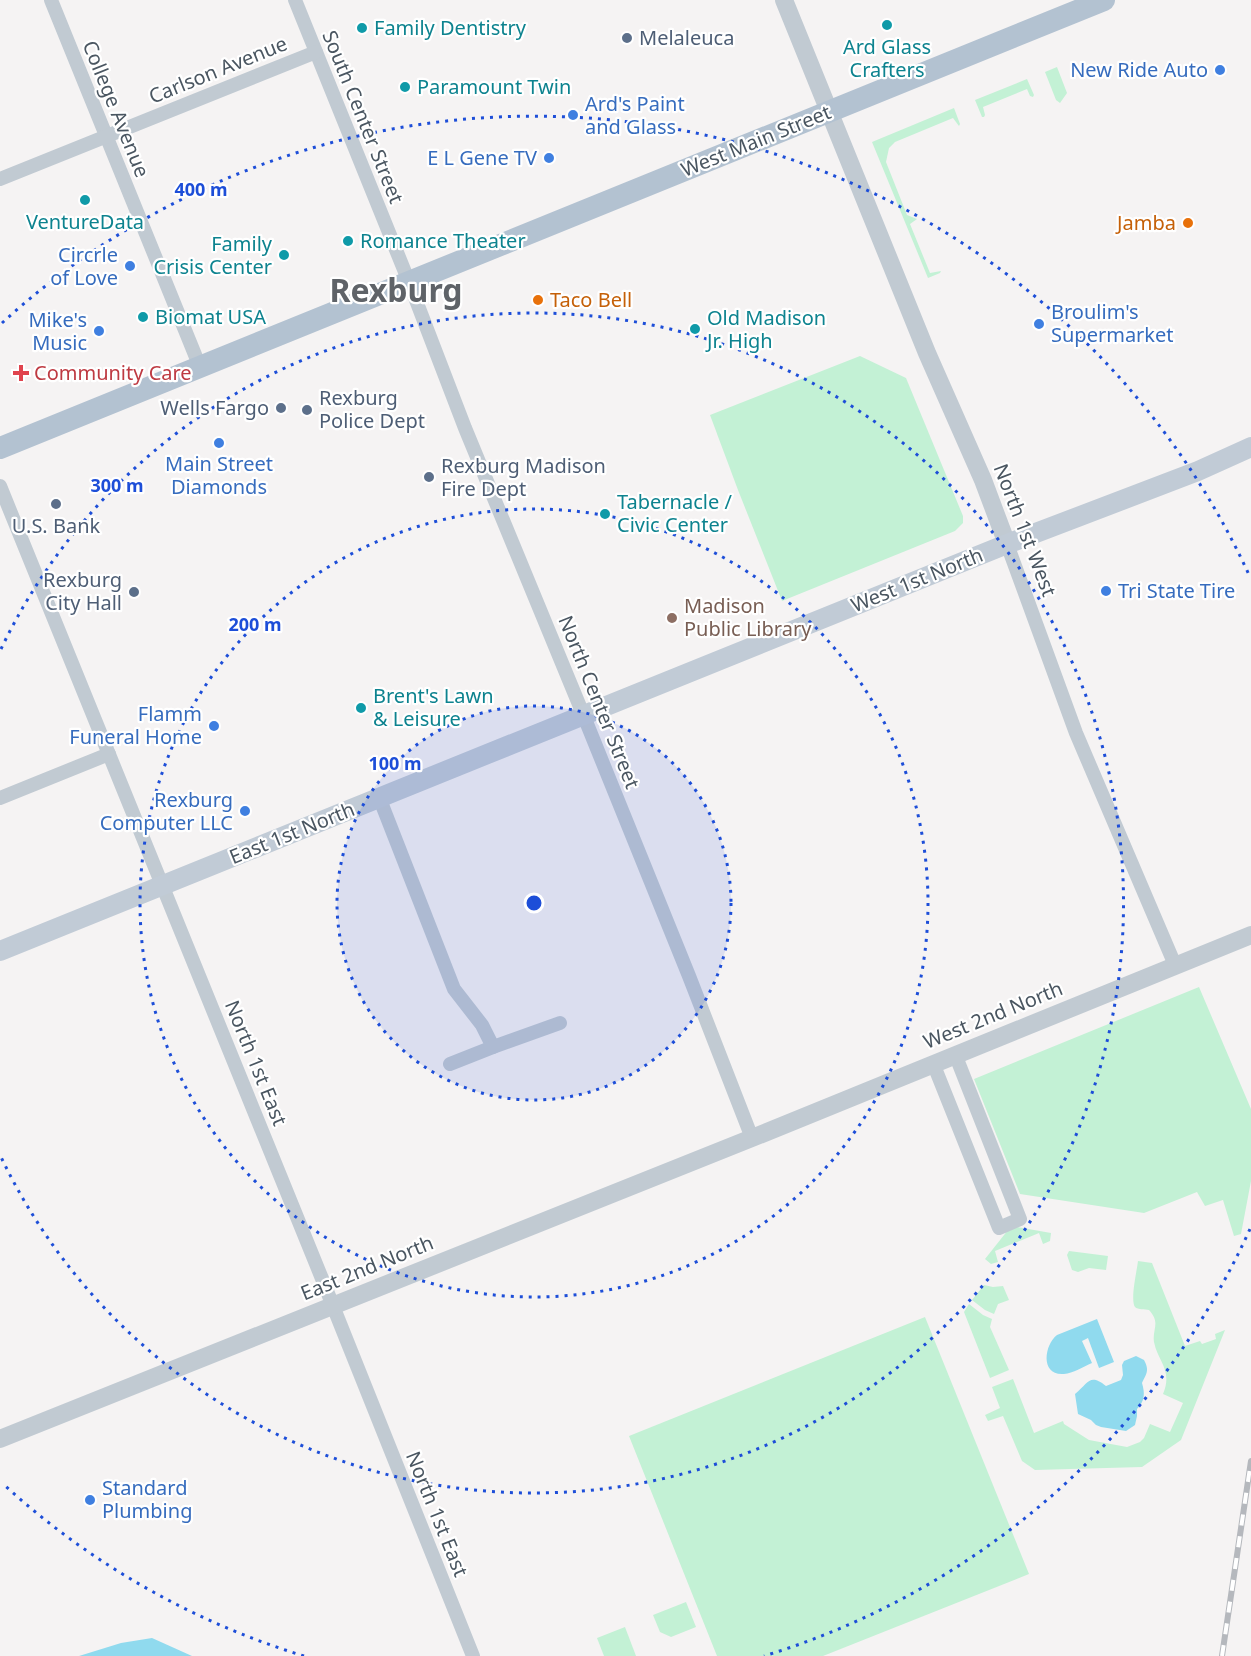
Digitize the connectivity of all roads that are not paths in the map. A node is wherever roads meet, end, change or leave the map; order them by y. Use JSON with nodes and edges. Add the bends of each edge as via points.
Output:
{"nodes":[{"id":1,"x":51,"y":0,"type":"edge"},
{"id":2,"x":295,"y":0,"type":"edge"},
{"id":3,"x":784,"y":0,"type":"edge"},
{"id":4,"x":1104,"y":0,"type":"edge"},
{"id":5,"x":316,"y":52,"type":"junction"},
{"id":6,"x":830,"y":111,"type":"junction"},
{"id":7,"x":105,"y":136,"type":"junction"},
{"id":8,"x":0,"y":179,"type":"edge"},
{"id":9,"x":409,"y":282,"type":"junction"},
{"id":10,"x":200,"y":367,"type":"junction"},
{"id":11,"x":1251,"y":447,"type":"edge"},
{"id":12,"x":0,"y":448,"type":"edge"},
{"id":13,"x":0,"y":486,"type":"edge"},
{"id":14,"x":1007,"y":544,"type":"junction"},
{"id":15,"x":583,"y":714,"type":"junction"},
{"id":16,"x":109,"y":754,"type":"junction"},
{"id":17,"x":379,"y":797,"type":"junction"},
{"id":18,"x":0,"y":798,"type":"edge"},
{"id":19,"x":163,"y":885,"type":"junction"},
{"id":20,"x":1251,"y":935,"type":"edge"},
{"id":21,"x":0,"y":951,"type":"edge"},
{"id":22,"x":1174,"y":965,"type":"junction"},
{"id":23,"x":560,"y":1023,"type":"dead end"},
{"id":24,"x":493,"y":1047,"type":"junction"},
{"id":25,"x":954,"y":1054,"type":"junction"},
{"id":26,"x":933,"y":1063,"type":"junction"},
{"id":27,"x":450,"y":1065,"type":"dead end"},
{"id":28,"x":752,"y":1138,"type":"junction"},
{"id":29,"x":333,"y":1306,"type":"junction"},
{"id":30,"x":0,"y":1439,"type":"edge"},
{"id":31,"x":472,"y":1656,"type":"edge"}],
"edges":[{"from":1,"to":7,"type":"street","name":"College Avenue"},
{"from":2,"to":5,"type":"street","name":"South Center Street"},
{"from":3,"to":6,"type":"street","name":"North 1st West"},
{"from":4,"to":6,"type":"main road","name":"West Main Street"},
{"from":5,"to":7,"type":"street","name":"Carlson Avenue"},
{"from":5,"to":9,"type":"street","name":"South Center Street"},
{"from":6,"to":9,"type":"main road","name":"West Main Street"},
{"from":6,"to":14,"type":"street","name":"North 1st West"},
{"from":7,"to":8,"type":"street","name":"Carlson Avenue"},
{"from":7,"to":10,"type":"street","name":"College Avenue"},
{"from":9,"to":10,"type":"main road","name":"West Main Street"},
{"from":9,"to":15,"type":"street","name":"North Center Street"},
{"from":10,"to":12,"type":"main road","name":"West Main Street"},
{"from":11,"to":14,"type":"main road","name":"West 1st North"},
{"from":13,"to":16,"type":"street","name":"North 1st East"},
{"from":14,"to":15,"type":"main road","name":"West 1st North"},
{"from":14,"to":22,"type":"street","name":"North 1st West","via":[[1076,733]]},
{"from":15,"to":17,"type":"main road","name":"East 1st North"},
{"from":15,"to":28,"type":"street","name":"North Center Street"},
{"from":16,"to":18,"type":"street"},
{"from":16,"to":19,"type":"street","name":"North 1st East"},
{"from":17,"to":19,"type":"main road","name":"East 1st North"},
{"from":17,"to":24,"type":"street","via":[[454,989],[482,1025]]},
{"from":19,"to":21,"type":"main road","name":"East 1st North"},
{"from":19,"to":29,"type":"street","name":"North 1st East"},
{"from":20,"to":22,"type":"street","name":"West 2nd North"},
{"from":22,"to":25,"type":"street","name":"West 2nd North"},
{"from":23,"to":24,"type":"street"},
{"from":24,"to":27,"type":"street"},
{"from":25,"to":26,"type":"street","name":"West 2nd North"},
{"from":25,"to":26,"type":"street","via":[[1020,1220],[999,1228]]},
{"from":26,"to":28,"type":"street","name":"West 2nd North"},
{"from":28,"to":29,"type":"street","name":"East 2nd North"},
{"from":29,"to":30,"type":"street","name":"East 2nd North"},
{"from":29,"to":31,"type":"street","name":"North 1st East"}]}
